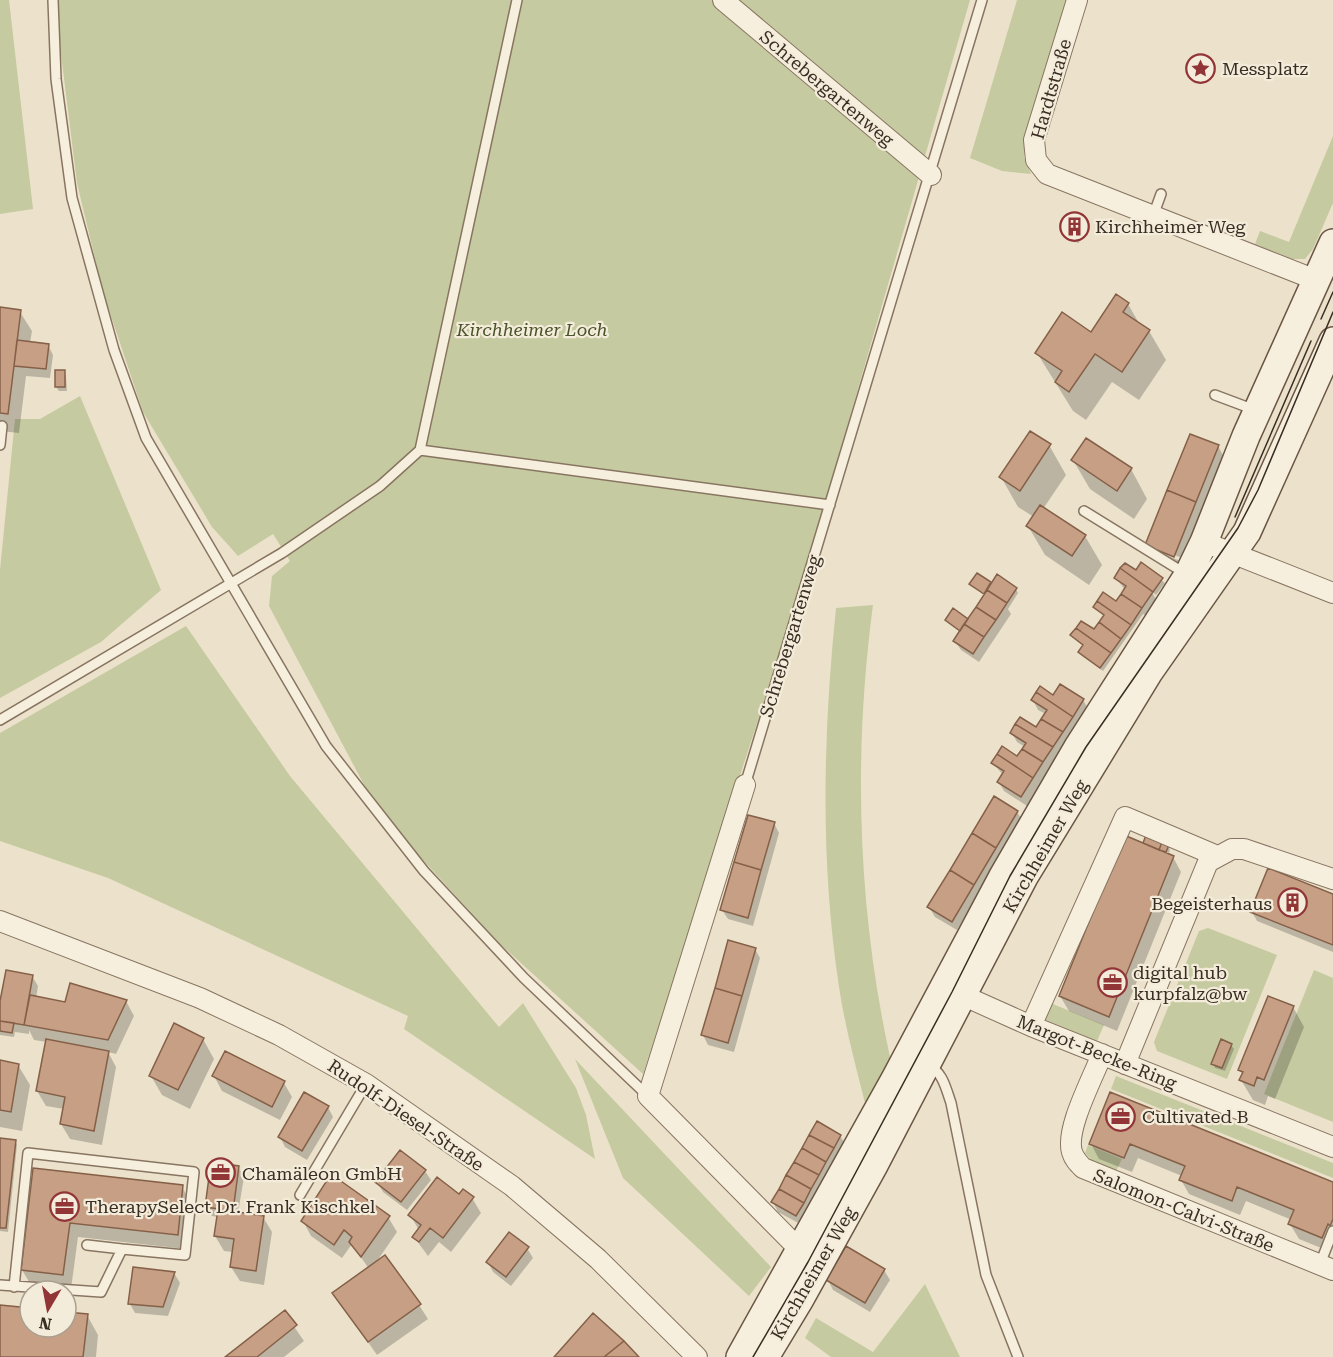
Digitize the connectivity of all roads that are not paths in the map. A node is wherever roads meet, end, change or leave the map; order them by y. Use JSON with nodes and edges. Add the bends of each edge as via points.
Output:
{"nodes":[{"id":1,"x":53,"y":0,"type":"edge"},
{"id":2,"x":517,"y":0,"type":"edge"},
{"id":3,"x":723,"y":0,"type":"edge"},
{"id":4,"x":982,"y":0,"type":"edge"},
{"id":5,"x":1077,"y":0,"type":"edge"},
{"id":6,"x":931,"y":175,"type":"junction"},
{"id":7,"x":1161,"y":194,"type":"dead end"},
{"id":8,"x":1154,"y":216,"type":"junction"},
{"id":9,"x":1333,"y":243,"type":"edge"},
{"id":10,"x":1316,"y":280,"type":"junction"},
{"id":11,"x":1333,"y":341,"type":"edge"},
{"id":12,"x":1215,"y":395,"type":"dead end"},
{"id":13,"x":1257,"y":411,"type":"junction"},
{"id":14,"x":2,"y":426,"type":"dead end"},
{"id":15,"x":0,"y":445,"type":"edge"},
{"id":16,"x":420,"y":450,"type":"junction"},
{"id":17,"x":830,"y":505,"type":"junction"},
{"id":18,"x":1084,"y":510,"type":"dead end"},
{"id":19,"x":1204,"y":542,"type":"junction"},
{"id":20,"x":1231,"y":553,"type":"junction"},
{"id":21,"x":1188,"y":575,"type":"junction"},
{"id":22,"x":231,"y":584,"type":"junction"},
{"id":23,"x":1333,"y":593,"type":"edge"},
{"id":24,"x":0,"y":720,"type":"edge"},
{"id":25,"x":745,"y":785,"type":"joint"},
{"id":26,"x":1217,"y":856,"type":"junction"},
{"id":27,"x":1333,"y":879,"type":"edge"},
{"id":28,"x":0,"y":921,"type":"edge"},
{"id":29,"x":962,"y":995,"type":"junction"},
{"id":30,"x":1031,"y":1026,"type":"junction"},
{"id":31,"x":1102,"y":1054,"type":"junction"},
{"id":32,"x":1125,"y":1064,"type":"junction"},
{"id":33,"x":927,"y":1065,"type":"junction"},
{"id":34,"x":366,"y":1084,"type":"junction"},
{"id":35,"x":648,"y":1096,"type":"junction"},
{"id":36,"x":1333,"y":1147,"type":"edge"},
{"id":37,"x":300,"y":1195,"type":"dead end"},
{"id":38,"x":1333,"y":1231,"type":"edge"},
{"id":39,"x":87,"y":1245,"type":"dead end"},
{"id":40,"x":123,"y":1249,"type":"junction"},
{"id":41,"x":800,"y":1250,"type":"junction"},
{"id":42,"x":1326,"y":1267,"type":"edge"},
{"id":43,"x":0,"y":1285,"type":"edge"},
{"id":44,"x":14,"y":1287,"type":"junction"},
{"id":45,"x":697,"y":1357,"type":"edge"},
{"id":46,"x":740,"y":1357,"type":"edge"},
{"id":47,"x":765,"y":1357,"type":"edge"},
{"id":48,"x":1018,"y":1357,"type":"edge"}],
"edges":[{"from":1,"to":22,"type":"lane","via":[[56,79],[72,198],[114,350],[146,438]]},
{"from":2,"to":16,"type":"lane"},
{"from":3,"to":6,"type":"street","name":"Schrebergartenweg"},
{"from":4,"to":6,"type":"lane","name":"Schrebergartenweg"},
{"from":5,"to":8,"type":"street","name":"Hardtstraße","via":[[1034,140],[1036,160],[1047,174]]},
{"from":6,"to":17,"type":"lane","name":"Schrebergartenweg"},
{"from":7,"to":8,"type":"lane"},
{"from":8,"to":10,"type":"street","name":"Hardtstraße"},
{"from":9,"to":10,"type":"street","name":"Kirchheimer Weg"},
{"from":10,"to":13,"type":"street","name":"Kirchheimer Weg"},
{"from":11,"to":20,"type":"street","name":"Kirchheimer Weg","via":[[1266,495]]},
{"from":12,"to":13,"type":"lane"},
{"from":13,"to":19,"type":"street","name":"Kirchheimer Weg"},
{"from":14,"to":15,"type":"lane"},
{"from":16,"to":17,"type":"lane"},
{"from":16,"to":22,"type":"lane","via":[[380,486]]},
{"from":17,"to":25,"type":"lane","name":"Schrebergartenweg"},
{"from":18,"to":21,"type":"lane"},
{"from":19,"to":20,"type":"street"},
{"from":19,"to":21,"type":"street","name":"Kirchheimer Weg"},
{"from":20,"to":23,"type":"street"},
{"from":20,"to":29,"type":"street","name":"Kirchheimer Weg","via":[[1149,672],[1091,766],[1024,877]]},
{"from":21,"to":41,"type":"street","name":"Kirchheimer Weg","via":[[1078,747],[1003,876]]},
{"from":22,"to":24,"type":"lane"},
{"from":22,"to":35,"type":"lane","via":[[326,746],[424,871],[524,978]]},
{"from":25,"to":35,"type":"street","name":"Schrebergartenweg"},
{"from":26,"to":27,"type":"street","via":[[1232,849],[1244,849]]},
{"from":26,"to":30,"type":"street","via":[[1125,817]]},
{"from":26,"to":32,"type":"street","via":[[1208,862],[1198,882]]},
{"from":28,"to":34,"type":"street","name":"Rudolf-Diesel-Straße","via":[[200,998],[279,1035]]},
{"from":29,"to":30,"type":"street","name":"Margot-Becke-Ring"},
{"from":29,"to":33,"type":"street","name":"Kirchheimer Weg"},
{"from":30,"to":31,"type":"street","name":"Margot-Becke-Ring"},
{"from":31,"to":32,"type":"street","name":"Margot-Becke-Ring"},
{"from":31,"to":42,"type":"street","name":"Salomon-Calvi-Straße","via":[[1071,1142],[1075,1159],[1083,1168]]},
{"from":32,"to":36,"type":"street","name":"Margot-Becke-Ring"},
{"from":33,"to":47,"type":"street","name":"Kirchheimer Weg"},
{"from":33,"to":48,"type":"lane","via":[[935,1068],[944,1082],[951,1103],[983,1265]]},
{"from":34,"to":37,"type":"lane"},
{"from":34,"to":45,"type":"street","name":"Rudolf-Diesel-Straße","via":[[512,1186],[598,1259]]},
{"from":35,"to":41,"type":"street","name":"Kirchheimer Weg"},
{"from":38,"to":42,"type":"lane"},
{"from":39,"to":40,"type":"lane"},
{"from":40,"to":44,"type":"lane","via":[[101,1292]]},
{"from":40,"to":44,"type":"lane","via":[[185,1255],[194,1172],[28,1153]]},
{"from":41,"to":46,"type":"street","name":"Kirchheimer Weg"},
{"from":43,"to":44,"type":"lane"}]}
